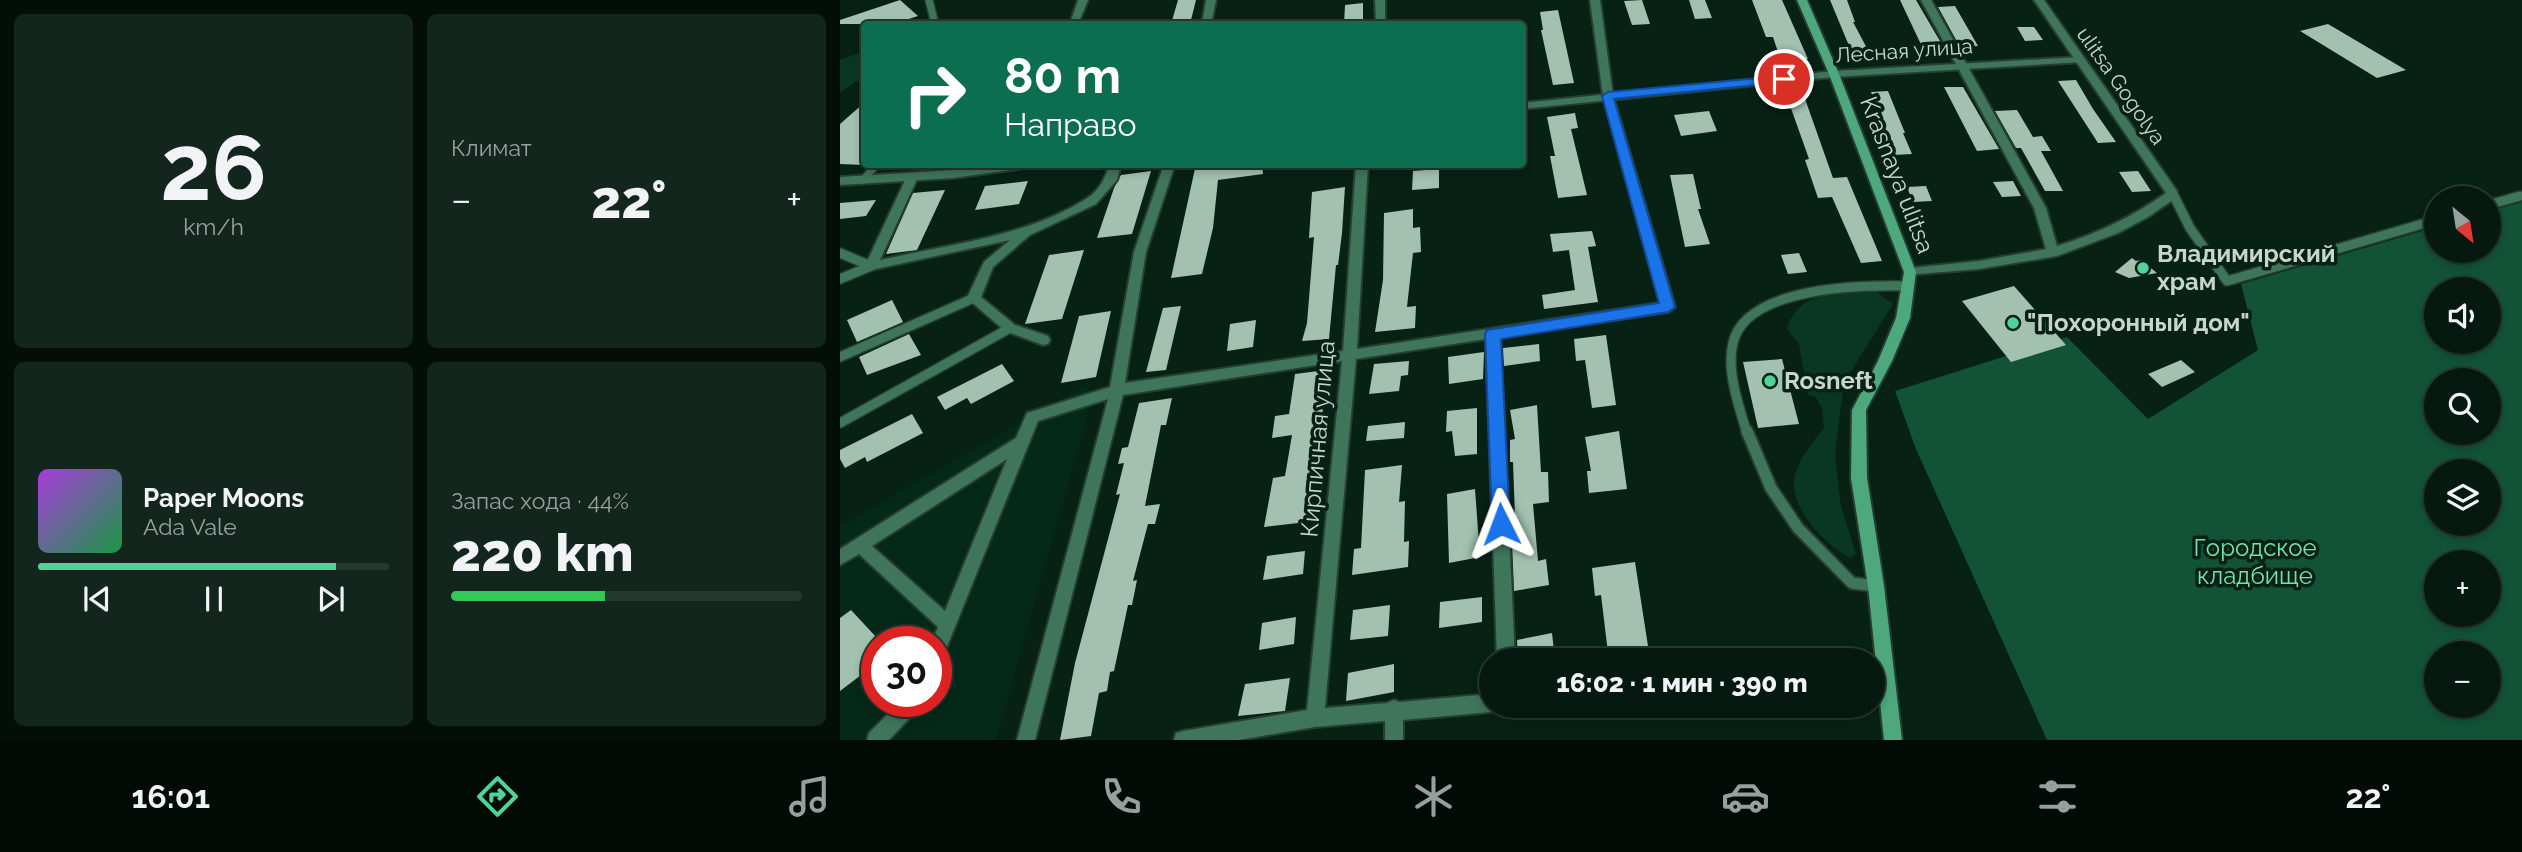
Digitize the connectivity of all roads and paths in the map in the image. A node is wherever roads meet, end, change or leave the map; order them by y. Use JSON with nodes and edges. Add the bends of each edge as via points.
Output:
{"nodes":[{"id":1,"x":929,"y":0,"type":"edge"},
{"id":2,"x":1083,"y":0,"type":"edge"},
{"id":3,"x":1211,"y":0,"type":"edge"},
{"id":4,"x":1380,"y":0,"type":"edge"},
{"id":5,"x":1595,"y":0,"type":"edge"},
{"id":6,"x":1802,"y":0,"type":"edge"},
{"id":7,"x":1926,"y":0,"type":"edge"},
{"id":8,"x":2039,"y":0,"type":"edge"},
{"id":9,"x":934,"y":21,"type":"edge"},
{"id":10,"x":1075,"y":21,"type":"edge"},
{"id":11,"x":1207,"y":21,"type":"edge"},
{"id":12,"x":1381,"y":21,"type":"edge"},
{"id":13,"x":2079,"y":60,"type":"junction"},
{"id":14,"x":1964,"y":66,"type":"junction"},
{"id":15,"x":1834,"y":74,"type":"junction"},
{"id":16,"x":1608,"y":96,"type":"junction"},
{"id":17,"x":1526,"y":106,"type":"edge"},
{"id":18,"x":874,"y":168,"type":"edge"},
{"id":19,"x":995,"y":168,"type":"edge"},
{"id":20,"x":1114,"y":168,"type":"edge"},
{"id":21,"x":1169,"y":168,"type":"edge"},
{"id":22,"x":1362,"y":168,"type":"edge"},
{"id":23,"x":912,"y":177,"type":"junction"},
{"id":24,"x":863,"y":180,"type":"junction"},
{"id":25,"x":840,"y":181,"type":"edge"},
{"id":26,"x":2173,"y":194,"type":"junction"},
{"id":27,"x":2520,"y":196,"type":"dead end"},
{"id":28,"x":2501,"y":201,"type":"edge"},
{"id":29,"x":2424,"y":224,"type":"edge"},
{"id":30,"x":1026,"y":232,"type":"junction"},
{"id":31,"x":840,"y":253,"type":"edge"},
{"id":32,"x":2053,"y":253,"type":"junction"},
{"id":33,"x":871,"y":266,"type":"junction"},
{"id":34,"x":840,"y":279,"type":"edge"},
{"id":35,"x":1909,"y":279,"type":"junction"},
{"id":36,"x":974,"y":298,"type":"junction"},
{"id":37,"x":1010,"y":328,"type":"junction"},
{"id":38,"x":1493,"y":334,"type":"junction"},
{"id":39,"x":1044,"y":340,"type":"dead end"},
{"id":40,"x":1350,"y":354,"type":"junction"},
{"id":41,"x":840,"y":357,"type":"edge"},
{"id":42,"x":1117,"y":390,"type":"junction"},
{"id":43,"x":840,"y":423,"type":"edge"},
{"id":44,"x":1022,"y":442,"type":"junction"},
{"id":45,"x":860,"y":545,"type":"junction"},
{"id":46,"x":840,"y":558,"type":"edge"},
{"id":47,"x":1876,"y":586,"type":"junction"},
{"id":48,"x":948,"y":625,"type":"joint"},
{"id":49,"x":1506,"y":648,"type":"edge"},
{"id":50,"x":1479,"y":704,"type":"edge"},
{"id":51,"x":1394,"y":709,"type":"junction"},
{"id":52,"x":898,"y":717,"type":"edge"},
{"id":53,"x":1315,"y":718,"type":"junction"},
{"id":54,"x":876,"y":740,"type":"edge"},
{"id":55,"x":1026,"y":740,"type":"edge"},
{"id":56,"x":1182,"y":740,"type":"edge"},
{"id":57,"x":1394,"y":740,"type":"edge"},
{"id":58,"x":1893,"y":740,"type":"edge"}],
"edges":[{"from":1,"to":9,"type":"lane"},
{"from":2,"to":10,"type":"street"},
{"from":3,"to":11,"type":"street"},
{"from":4,"to":12,"type":"street"},
{"from":5,"to":16,"type":"street"},
{"from":6,"to":15,"type":"main road","name":"Krasnaya ulitsa"},
{"from":7,"to":14,"type":"street"},
{"from":8,"to":13,"type":"street","name":"ulitsa Gogolya"},
{"from":13,"to":14,"type":"street","name":"Лесная улица"},
{"from":13,"to":26,"type":"street","name":"ulitsa Gogolya"},
{"from":14,"to":15,"type":"street","name":"Лесная улица"},
{"from":14,"to":32,"type":"street","via":[[2040,208]]},
{"from":15,"to":16,"type":"street","name":"Лесная улица"},
{"from":15,"to":35,"type":"main road","name":"Krasnaya ulitsa"},
{"from":16,"to":17,"type":"street","name":"Лесная улица"},
{"from":16,"to":38,"type":"street","via":[[1668,307]]},
{"from":18,"to":24,"type":"lane"},
{"from":19,"to":23,"type":"street"},
{"from":20,"to":30,"type":"street","via":[[1111,180],[1092,201]]},
{"from":21,"to":42,"type":"street","via":[[1140,252]]},
{"from":22,"to":40,"type":"street","name":"Кирпичная улица"},
{"from":23,"to":24,"type":"street"},
{"from":23,"to":33,"type":"street"},
{"from":24,"to":25,"type":"street"},
{"from":26,"to":29,"type":"lane","via":[[2190,229],[2227,281]]},
{"from":26,"to":32,"type":"street","via":[[2154,209]]},
{"from":27,"to":28,"type":"lane"},
{"from":30,"to":33,"type":"street"},
{"from":30,"to":36,"type":"street","via":[[988,265]]},
{"from":31,"to":33,"type":"lane"},
{"from":32,"to":35,"type":"street"},
{"from":33,"to":34,"type":"lane"},
{"from":35,"to":47,"type":"main road","name":"Krasnaya ulitsa","via":[[1903,318],[1859,410],[1858,478]]},
{"from":35,"to":47,"type":"lane","via":[[1789,297],[1755,313],[1735,335],[1730,361],[1745,434],[1766,482],[1802,535],[1854,584]]},
{"from":36,"to":37,"type":"street"},
{"from":36,"to":41,"type":"lane"},
{"from":37,"to":39,"type":"street"},
{"from":37,"to":43,"type":"lane"},
{"from":38,"to":40,"type":"street"},
{"from":38,"to":49,"type":"street"},
{"from":40,"to":42,"type":"street"},
{"from":40,"to":53,"type":"street","name":"Кирпичная улица"},
{"from":42,"to":44,"type":"street","via":[[1032,417]]},
{"from":42,"to":55,"type":"street"},
{"from":44,"to":45,"type":"street"},
{"from":44,"to":48,"type":"street"},
{"from":45,"to":46,"type":"street"},
{"from":45,"to":48,"type":"street"},
{"from":47,"to":58,"type":"main road","name":"Krasnaya ulitsa"},
{"from":50,"to":51,"type":"street"},
{"from":51,"to":53,"type":"street"},
{"from":51,"to":57,"type":"street"},
{"from":52,"to":54,"type":"street"},
{"from":53,"to":56,"type":"street"}]}
